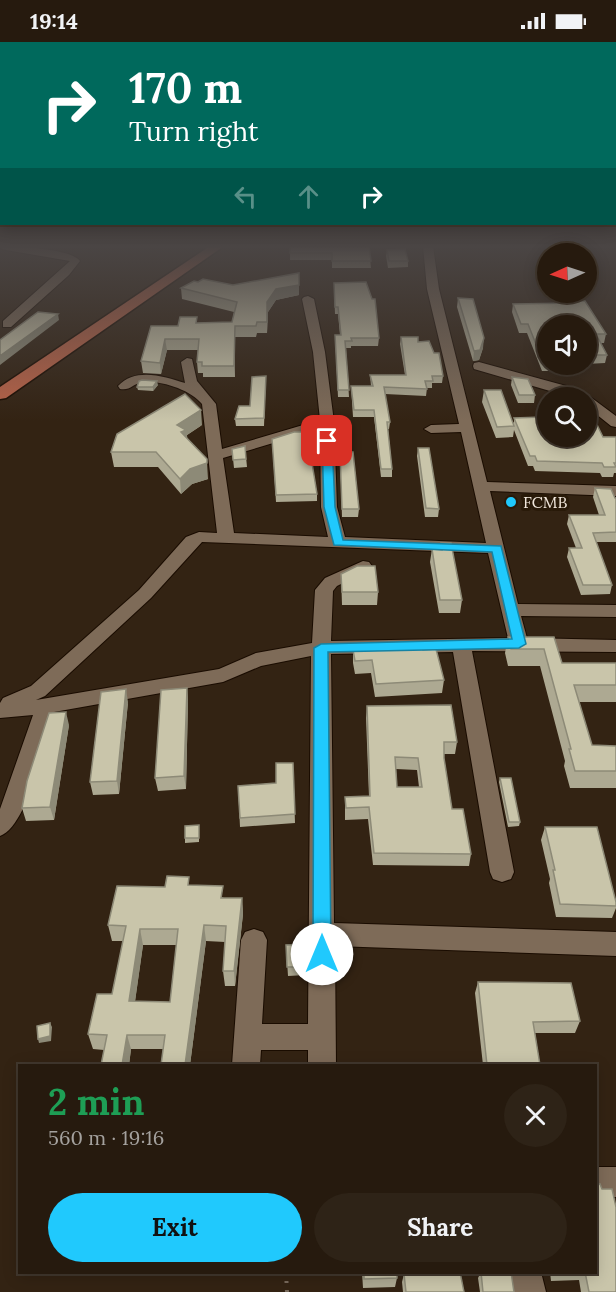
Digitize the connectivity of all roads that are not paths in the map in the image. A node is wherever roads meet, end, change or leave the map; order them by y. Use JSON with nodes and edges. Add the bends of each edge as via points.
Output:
{"nodes":[{"id":1,"x":29,"y":304,"type":"edge"},
{"id":2,"x":132,"y":304,"type":"edge"},
{"id":3,"x":309,"y":304,"type":"edge"},
{"id":4,"x":437,"y":304,"type":"edge"},
{"id":5,"x":7,"y":324,"type":"dead end"},
{"id":6,"x":187,"y":362,"type":"dead end"},
{"id":7,"x":479,"y":366,"type":"dead end"},
{"id":8,"x":124,"y":386,"type":"dead end"},
{"id":9,"x":554,"y":387,"type":"edge"},
{"id":10,"x":199,"y":393,"type":"junction"},
{"id":11,"x":0,"y":394,"type":"edge"},
{"id":12,"x":597,"y":408,"type":"edge"},
{"id":13,"x":327,"y":422,"type":"junction"},
{"id":14,"x":616,"y":423,"type":"edge"},
{"id":15,"x":468,"y":428,"type":"junction"},
{"id":16,"x":431,"y":429,"type":"dead end"},
{"id":17,"x":217,"y":455,"type":"junction"},
{"id":18,"x":482,"y":486,"type":"junction"},
{"id":19,"x":616,"y":491,"type":"edge"},
{"id":20,"x":226,"y":536,"type":"junction"},
{"id":21,"x":338,"y":543,"type":"junction"},
{"id":22,"x":497,"y":548,"type":"junction"},
{"id":23,"x":363,"y":566,"type":"edge"},
{"id":24,"x":511,"y":610,"type":"junction"},
{"id":25,"x":616,"y":611,"type":"edge"},
{"id":26,"x":519,"y":644,"type":"junction"},
{"id":27,"x":461,"y":645,"type":"junction"},
{"id":28,"x":616,"y":646,"type":"edge"},
{"id":29,"x":321,"y":648,"type":"junction"},
{"id":30,"x":46,"y":706,"type":"junction"},
{"id":31,"x":0,"y":710,"type":"edge"},
{"id":32,"x":0,"y":827,"type":"edge"},
{"id":33,"x":502,"y":872,"type":"dead end"},
{"id":34,"x":322,"y":934,"type":"junction"},
{"id":35,"x":254,"y":940,"type":"dead end"},
{"id":36,"x":616,"y":944,"type":"edge"},
{"id":37,"x":247,"y":1037,"type":"junction"},
{"id":38,"x":322,"y":1037,"type":"junction"},
{"id":39,"x":246,"y":1064,"type":"edge"},
{"id":40,"x":322,"y":1064,"type":"edge"},
{"id":41,"x":597,"y":1182,"type":"edge"},
{"id":42,"x":616,"y":1182,"type":"edge"},
{"id":43,"x":525,"y":1274,"type":"edge"},
{"id":44,"x":529,"y":1292,"type":"edge"}],
"edges":[{"from":1,"to":5,"type":"street"},
{"from":2,"to":11,"type":"main road"},
{"from":3,"to":13,"type":"street"},
{"from":4,"to":15,"type":"street"},
{"from":6,"to":10,"type":"street","via":[[191,382]]},
{"from":7,"to":9,"type":"street"},
{"from":8,"to":10,"type":"street","via":[[139,379],[155,379]]},
{"from":10,"to":17,"type":"street","via":[[209,404]]},
{"from":12,"to":14,"type":"street"},
{"from":13,"to":17,"type":"street"},
{"from":13,"to":21,"type":"street","via":[[329,507]]},
{"from":15,"to":16,"type":"street"},
{"from":15,"to":18,"type":"street"},
{"from":17,"to":20,"type":"street"},
{"from":18,"to":19,"type":"street"},
{"from":18,"to":22,"type":"street"},
{"from":20,"to":21,"type":"street"},
{"from":20,"to":31,"type":"street","via":[[195,538],[145,594],[38,691]]},
{"from":21,"to":22,"type":"street"},
{"from":22,"to":24,"type":"street"},
{"from":23,"to":29,"type":"street","via":[[331,582],[324,590]]},
{"from":24,"to":25,"type":"street"},
{"from":24,"to":26,"type":"street"},
{"from":26,"to":27,"type":"street"},
{"from":26,"to":28,"type":"street"},
{"from":27,"to":29,"type":"street"},
{"from":27,"to":33,"type":"street"},
{"from":29,"to":30,"type":"street","via":[[256,660],[223,675]]},
{"from":29,"to":34,"type":"street"},
{"from":30,"to":31,"type":"street"},
{"from":30,"to":32,"type":"street","via":[[13,809]]},
{"from":34,"to":36,"type":"street"},
{"from":34,"to":38,"type":"street"},
{"from":35,"to":37,"type":"street"},
{"from":37,"to":38,"type":"street"},
{"from":37,"to":39,"type":"street"},
{"from":38,"to":40,"type":"street"},
{"from":41,"to":42,"type":"street"},
{"from":43,"to":44,"type":"street"}]}
